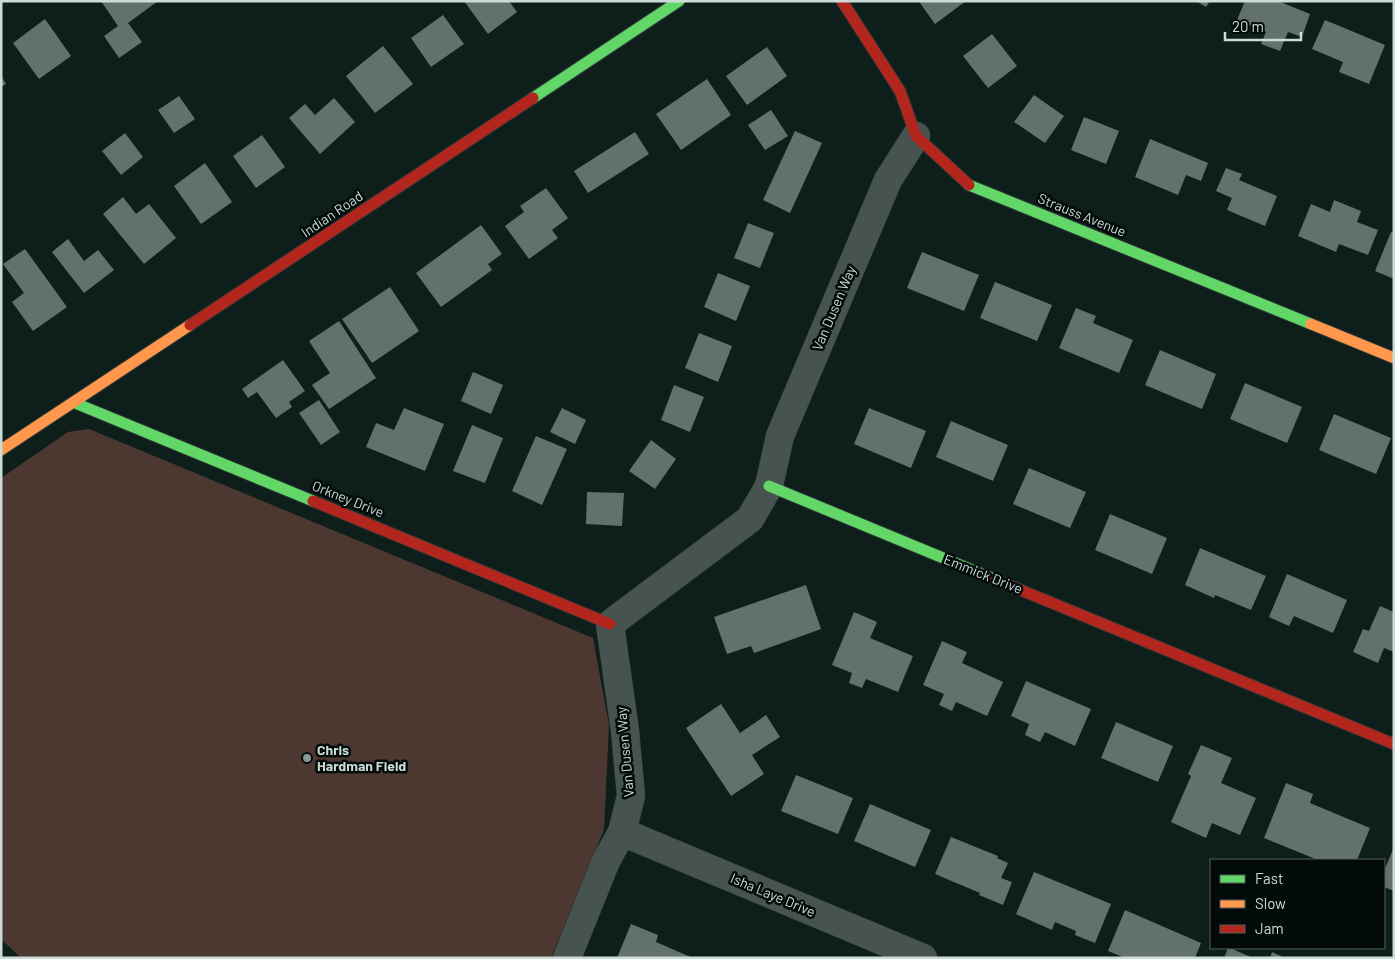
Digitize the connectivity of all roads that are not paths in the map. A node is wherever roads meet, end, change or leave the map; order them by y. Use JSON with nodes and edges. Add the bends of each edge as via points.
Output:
{"nodes":[{"id":1,"x":842,"y":1,"type":"edge"},
{"id":2,"x":669,"y":4,"type":"edge"},
{"id":3,"x":916,"y":136,"type":"junction"},
{"id":4,"x":1394,"y":358,"type":"edge"},
{"id":5,"x":75,"y":403,"type":"junction"},
{"id":6,"x":1,"y":450,"type":"edge"},
{"id":7,"x":768,"y":486,"type":"junction"},
{"id":8,"x":610,"y":624,"type":"junction"},
{"id":9,"x":1394,"y":744,"type":"edge"},
{"id":10,"x":622,"y":832,"type":"junction"},
{"id":11,"x":567,"y":958,"type":"edge"},
{"id":12,"x":923,"y":958,"type":"edge"}],
"edges":[{"from":1,"to":3,"type":"street","name":"Strauss Avenue","via":[[900,92]]},
{"from":2,"to":5,"type":"street","name":"Indian Road"},
{"from":3,"to":4,"type":"street","name":"Strauss Avenue","via":[[967,184]]},
{"from":3,"to":7,"type":"street","name":"Van Dusen Way","via":[[888,180],[780,436]]},
{"from":5,"to":6,"type":"street","name":"Indian Road"},
{"from":5,"to":8,"type":"street","name":"Orkney Drive"},
{"from":7,"to":8,"type":"street","via":[[750,519]]},
{"from":7,"to":9,"type":"street","name":"Emmick Drive"},
{"from":8,"to":10,"type":"street","name":"Van Dusen Way","via":[[631,796]]},
{"from":10,"to":11,"type":"street","name":"Van Dusen Way","via":[[606,862]]},
{"from":10,"to":12,"type":"street","name":"Isha Laye Drive"}]}
